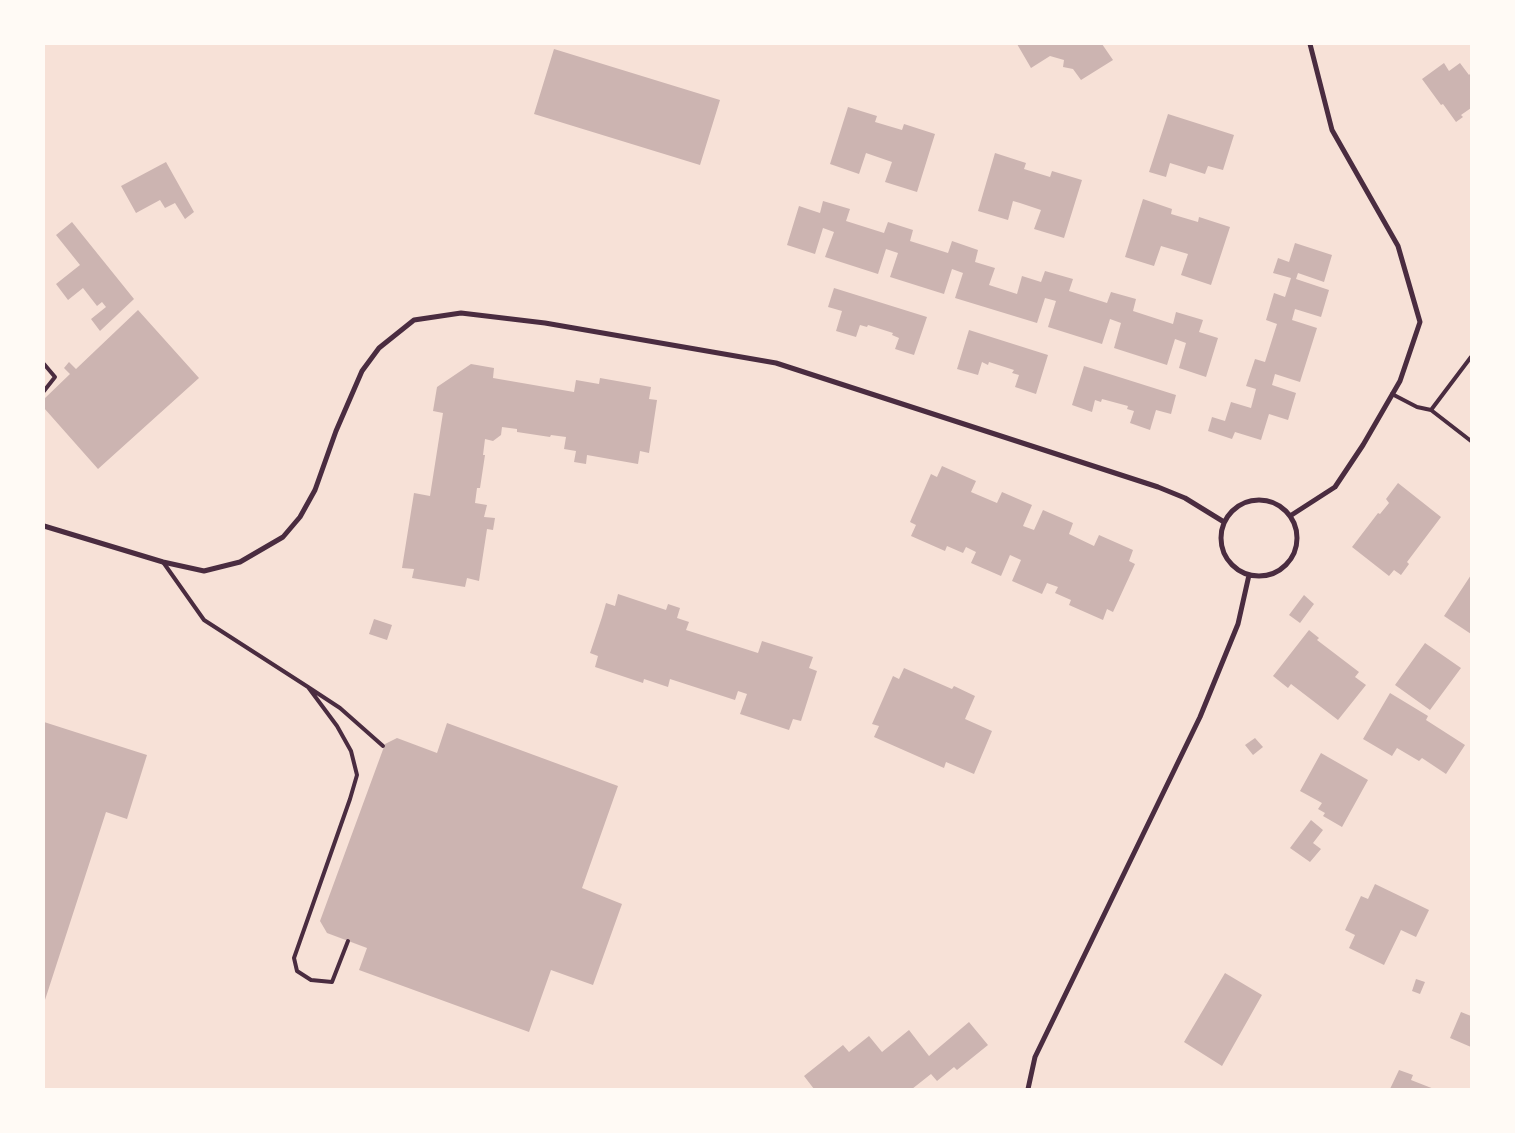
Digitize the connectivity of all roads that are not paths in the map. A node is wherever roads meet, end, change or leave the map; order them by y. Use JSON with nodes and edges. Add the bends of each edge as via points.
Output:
{"nodes":[{"id":1,"x":1310,"y":44,"type":"edge"},
{"id":2,"x":1471,"y":357,"type":"edge"},
{"id":3,"x":44,"y":364,"type":"edge"},
{"id":4,"x":44,"y":391,"type":"edge"},
{"id":5,"x":1392,"y":394,"type":"junction"},
{"id":6,"x":1431,"y":410,"type":"junction"},
{"id":7,"x":1471,"y":441,"type":"edge"},
{"id":8,"x":1290,"y":516,"type":"junction"},
{"id":9,"x":1224,"y":522,"type":"junction"},
{"id":10,"x":44,"y":526,"type":"edge"},
{"id":11,"x":163,"y":562,"type":"junction"},
{"id":12,"x":1249,"y":575,"type":"junction"},
{"id":13,"x":308,"y":687,"type":"junction"},
{"id":14,"x":383,"y":746,"type":"dead end"},
{"id":15,"x":348,"y":941,"type":"dead end"},
{"id":16,"x":1028,"y":1089,"type":"edge"}],
"edges":[{"from":1,"to":5,"type":"street","via":[[1332,130],[1398,246],[1420,322],[1400,381]]},
{"from":2,"to":6,"type":"lane"},
{"from":3,"to":4,"type":"lane","via":[[55,377]]},
{"from":5,"to":6,"type":"lane","via":[[1417,407]]},
{"from":5,"to":8,"type":"street","via":[[1335,487]]},
{"from":6,"to":7,"type":"lane"},
{"from":8,"to":9,"type":"street","via":[[1281,507],[1256,500],[1243,503]]},
{"from":8,"to":12,"type":"street","via":[[1297,542],[1286,566],[1275,573]]},
{"from":9,"to":11,"type":"street","via":[[1185,498],[1158,487],[776,363],[564,326],[461,313],[414,320],[379,348],[362,371],[315,490],[300,517],[283,537],[240,562],[204,571]]},
{"from":9,"to":12,"type":"street","via":[[1221,541],[1227,560]]},
{"from":10,"to":11,"type":"street"},
{"from":11,"to":13,"type":"lane","via":[[204,620]]},
{"from":12,"to":16,"type":"street","via":[[1238,624],[1200,718],[1035,1057]]},
{"from":13,"to":14,"type":"lane","via":[[340,708]]},
{"from":13,"to":15,"type":"lane","via":[[351,751],[356,775],[294,958],[297,971],[311,980],[332,982]]}]}
